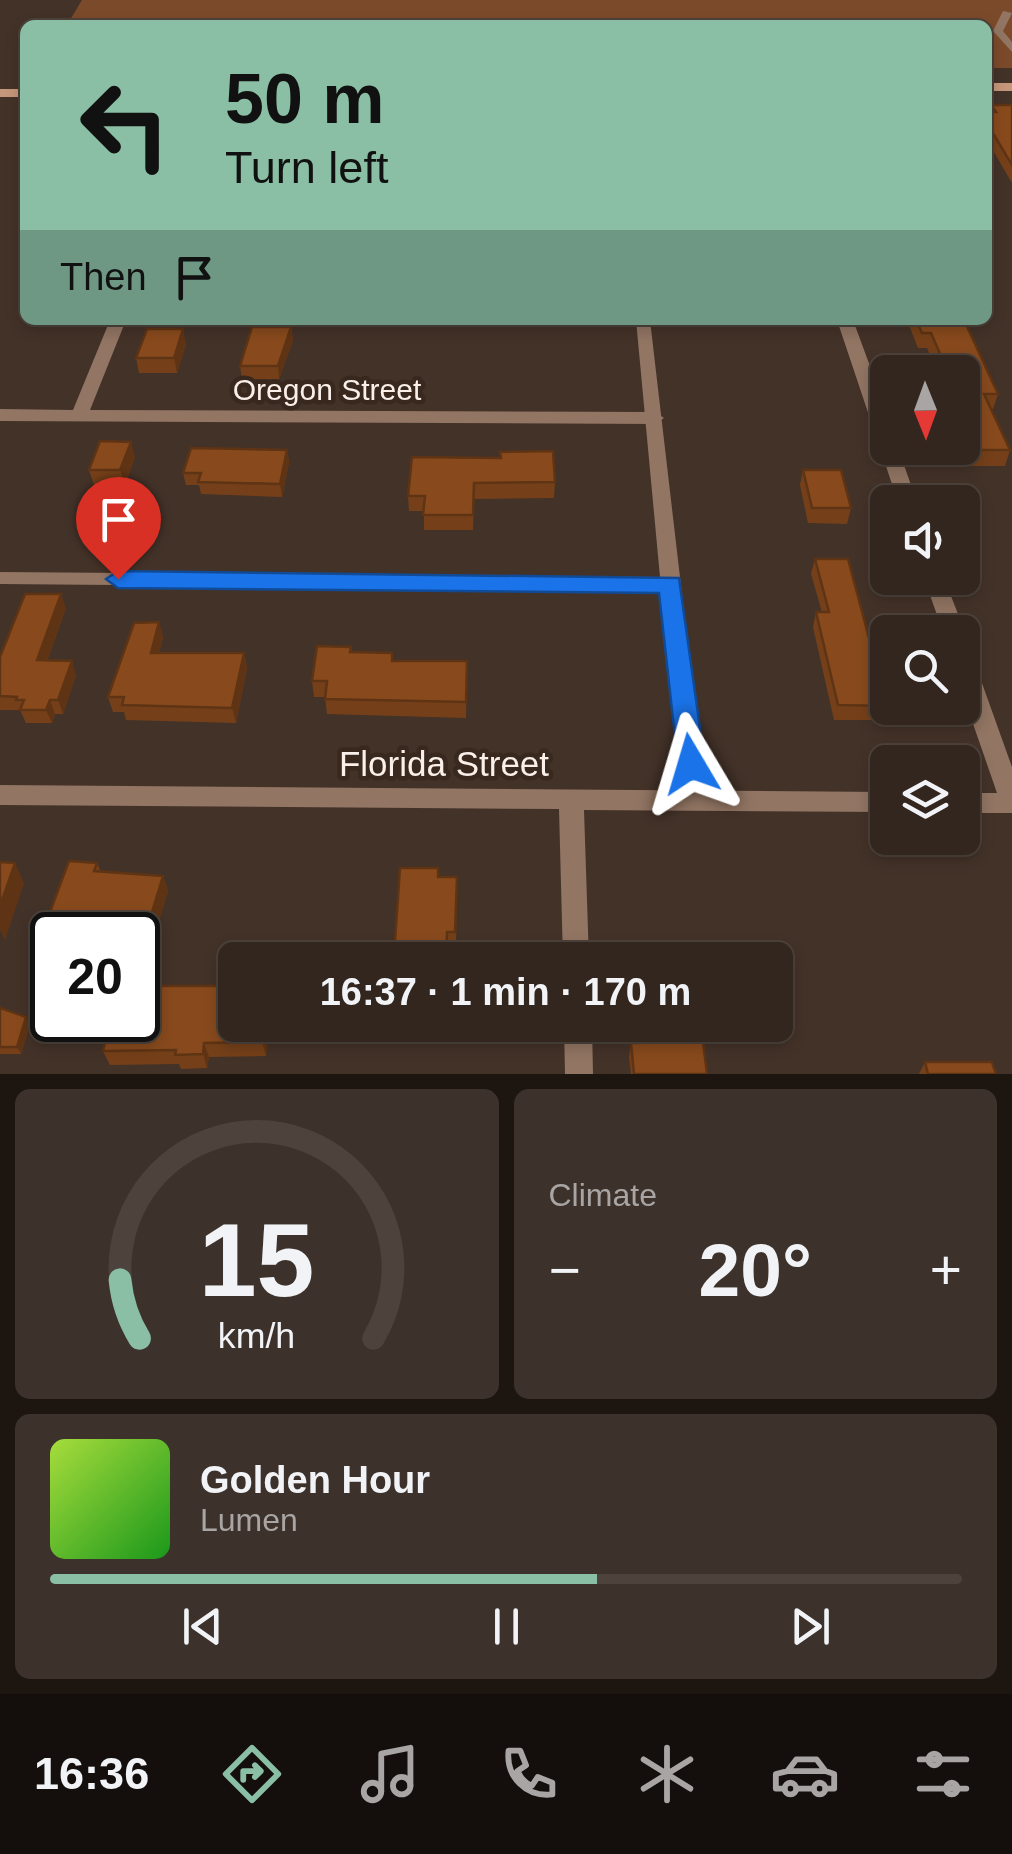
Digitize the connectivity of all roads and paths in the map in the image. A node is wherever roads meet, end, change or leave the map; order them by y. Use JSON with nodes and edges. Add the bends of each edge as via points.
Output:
{"nodes":[{"id":1,"x":998,"y":2,"type":"edge"},
{"id":2,"x":1009,"y":14,"type":"edge"},
{"id":3,"x":1012,"y":49,"type":"edge"},
{"id":4,"x":116,"y":325,"type":"edge"},
{"id":5,"x":644,"y":325,"type":"edge"},
{"id":6,"x":847,"y":325,"type":"edge"},
{"id":7,"x":870,"y":393,"type":"edge"},
{"id":8,"x":0,"y":416,"type":"edge"},
{"id":9,"x":79,"y":416,"type":"junction"},
{"id":10,"x":655,"y":418,"type":"junction"},
{"id":11,"x":0,"y":578,"type":"edge"},
{"id":12,"x":670,"y":584,"type":"junction"},
{"id":13,"x":980,"y":710,"type":"edge"},
{"id":14,"x":0,"y":794,"type":"edge"},
{"id":15,"x":571,"y":799,"type":"junction"},
{"id":16,"x":695,"y":800,"type":"junction"},
{"id":17,"x":870,"y":802,"type":"edge"},
{"id":18,"x":1012,"y":802,"type":"edge"},
{"id":19,"x":980,"y":803,"type":"edge"},
{"id":20,"x":575,"y":942,"type":"edge"},
{"id":21,"x":578,"y":1042,"type":"edge"},
{"id":22,"x":579,"y":1074,"type":"edge"}],
"edges":[{"from":1,"to":2,"type":"lane"},
{"from":2,"to":3,"type":"lane","via":[[998,31]]},
{"from":4,"to":9,"type":"street"},
{"from":5,"to":10,"type":"lane"},
{"from":6,"to":7,"type":"street"},
{"from":8,"to":9,"type":"street","name":"Oregon Street"},
{"from":9,"to":10,"type":"street","name":"Oregon Street"},
{"from":10,"to":12,"type":"lane"},
{"from":11,"to":12,"type":"lane"},
{"from":12,"to":16,"type":"lane"},
{"from":13,"to":18,"type":"street"},
{"from":14,"to":15,"type":"street","name":"Florida Street"},
{"from":15,"to":16,"type":"street","name":"Florida Street"},
{"from":15,"to":20,"type":"street"},
{"from":16,"to":17,"type":"street","name":"Florida Street"},
{"from":18,"to":19,"type":"street"},
{"from":21,"to":22,"type":"street"}]}
